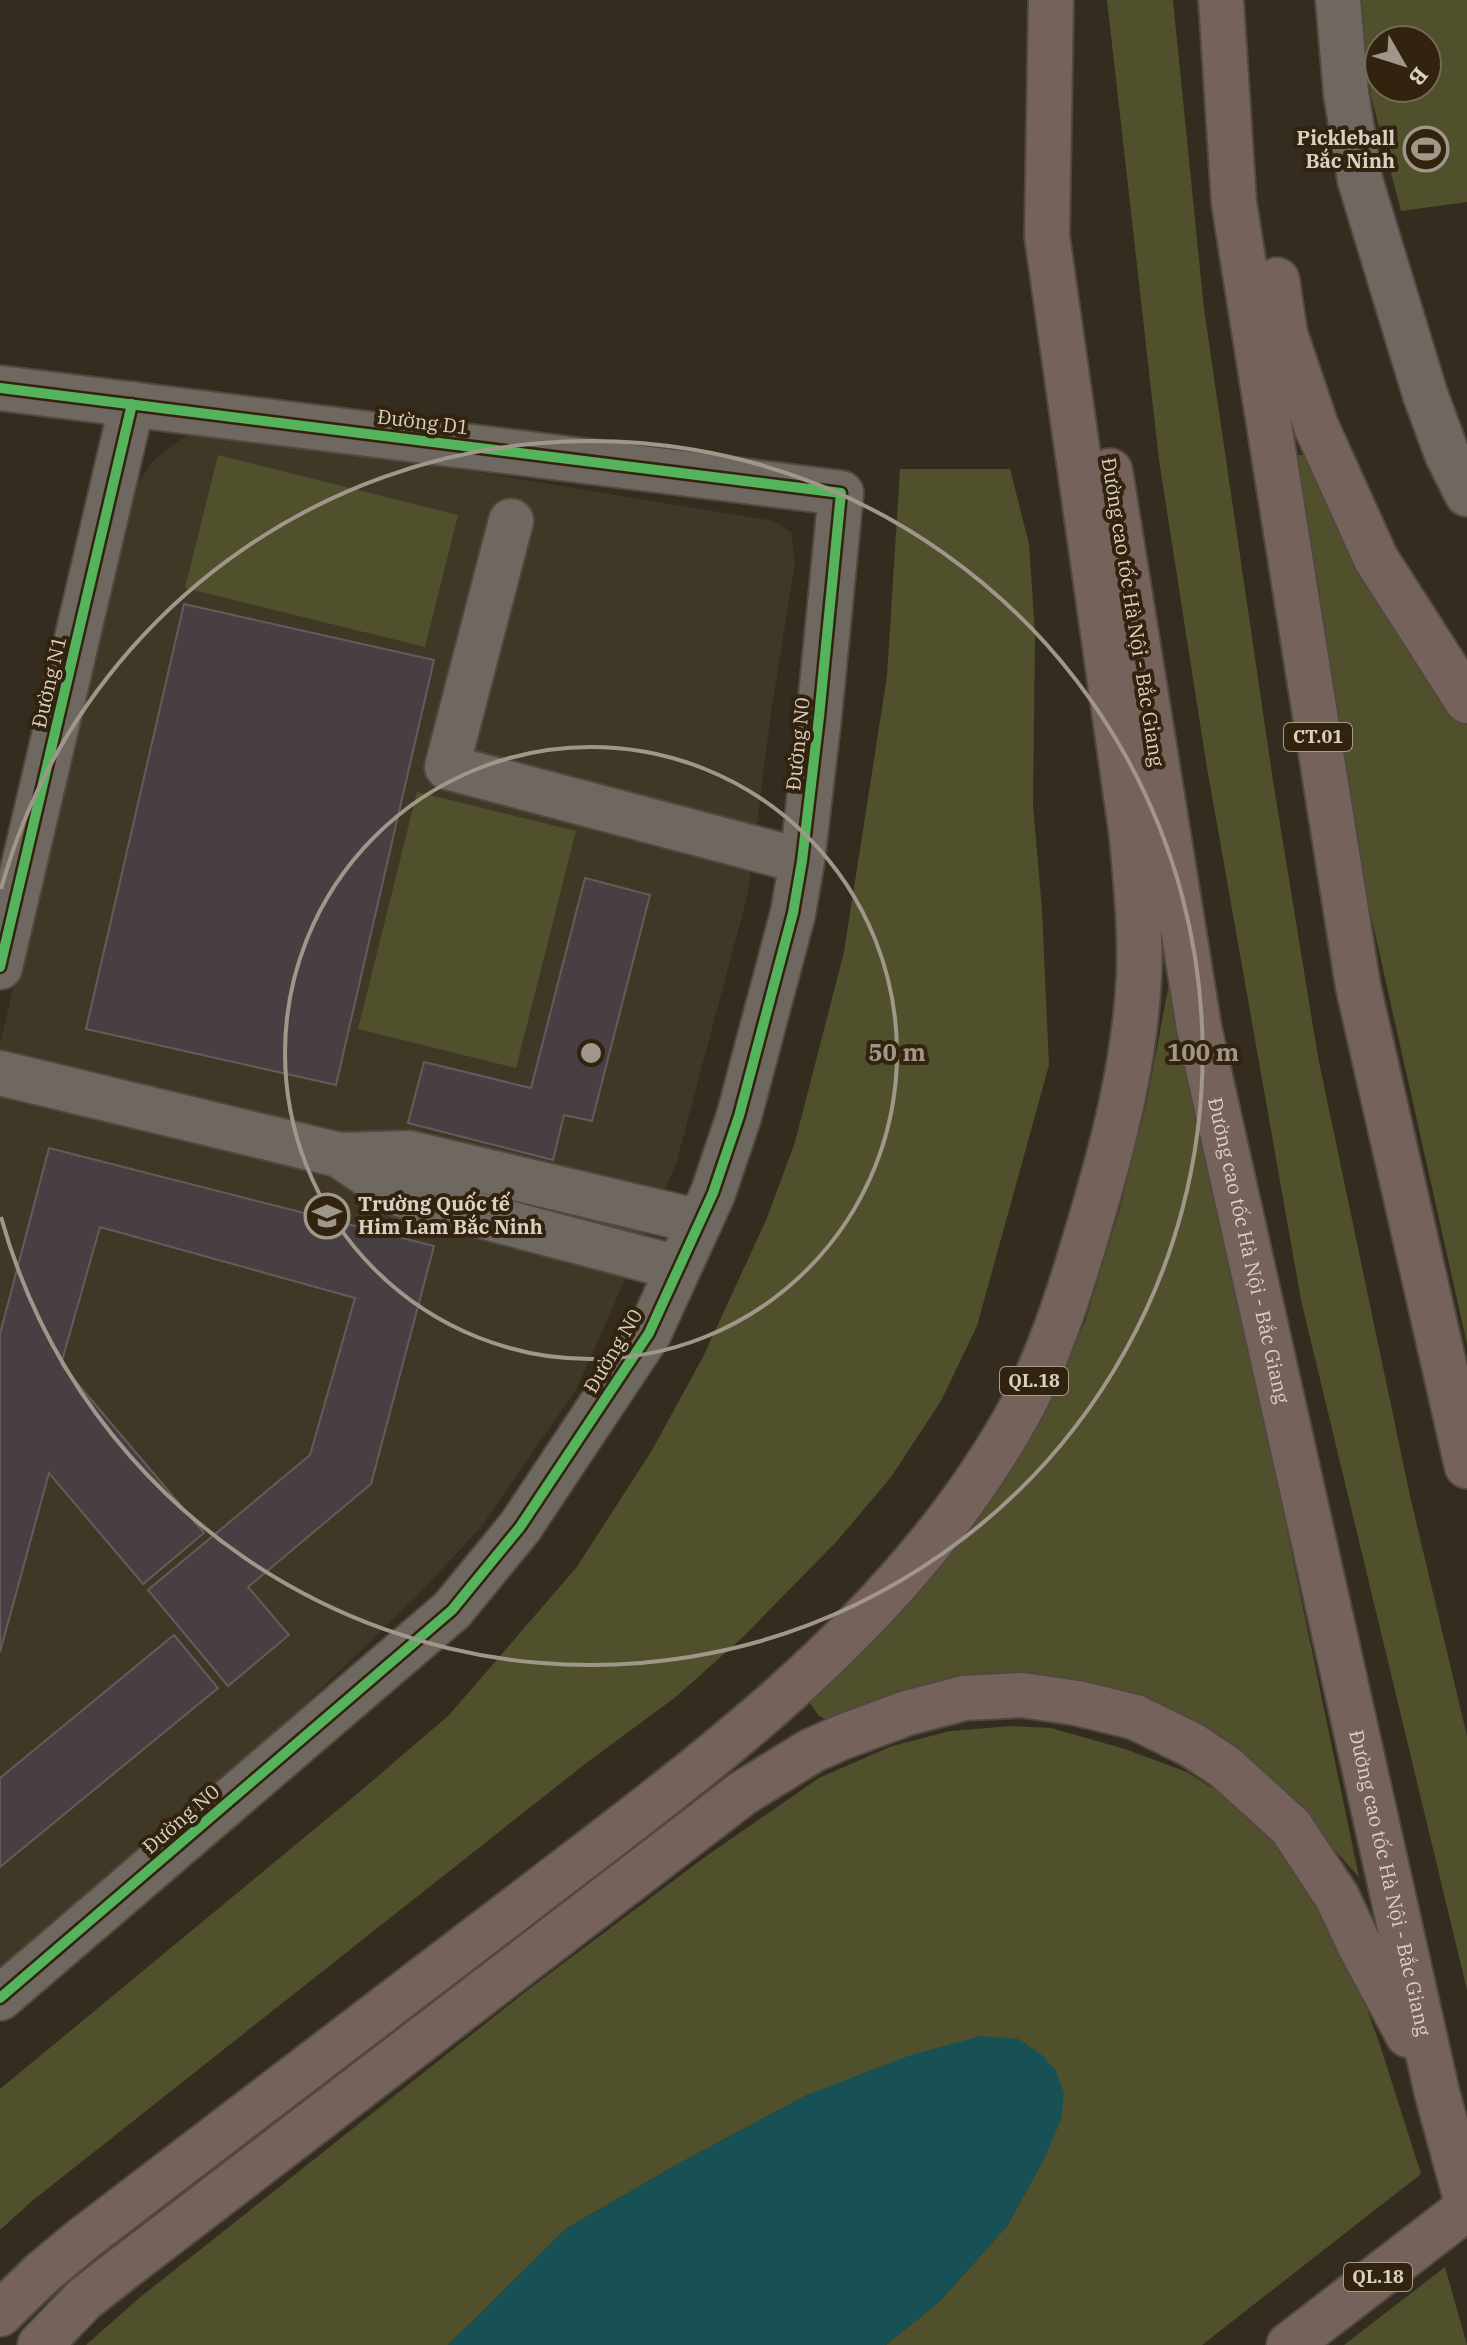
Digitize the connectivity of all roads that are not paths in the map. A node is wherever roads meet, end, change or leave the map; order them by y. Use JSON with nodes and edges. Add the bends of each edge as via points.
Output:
{"nodes":[{"id":1,"x":1053,"y":0,"type":"edge"},
{"id":2,"x":1221,"y":0,"type":"edge"},
{"id":3,"x":1235,"y":0,"type":"edge"},
{"id":4,"x":1338,"y":0,"type":"edge"},
{"id":5,"x":0,"y":388,"type":"edge"},
{"id":6,"x":132,"y":404,"type":"junction"},
{"id":7,"x":841,"y":493,"type":"joint"},
{"id":8,"x":1467,"y":494,"type":"edge"},
{"id":9,"x":511,"y":521,"type":"dead end"},
{"id":10,"x":1467,"y":701,"type":"edge"},
{"id":11,"x":802,"y":861,"type":"junction"},
{"id":12,"x":0,"y":967,"type":"edge"},
{"id":13,"x":0,"y":1073,"type":"edge"},
{"id":14,"x":339,"y":1155,"type":"junction"},
{"id":15,"x":700,"y":1222,"type":"junction"},
{"id":16,"x":678,"y":1268,"type":"junction"},
{"id":17,"x":1467,"y":1466,"type":"edge"},
{"id":18,"x":0,"y":1998,"type":"edge"},
{"id":19,"x":1437,"y":2093,"type":"junction"},
{"id":20,"x":1467,"y":2205,"type":"edge"},
{"id":21,"x":0,"y":2314,"type":"edge"},
{"id":22,"x":40,"y":2345,"type":"edge"},
{"id":23,"x":1289,"y":2345,"type":"edge"}],
"edges":[{"from":1,"to":19,"type":"highway","name":"Đường cao tốc Hà Nội - Bắc Giang","via":[[1071,222],[1199,1028]]},
{"from":1,"to":21,"type":"highway","number":"QL.18","via":[[1047,236],[1132,837],[1139,975],[1118,1126],[1068,1295],[1025,1401],[936,1536],[854,1631],[784,1696],[672,1789],[83,2239]]},
{"from":2,"to":17,"type":"highway","number":"CT.01","via":[[1234,203],[1358,986]]},
{"from":3,"to":10,"type":"highway","via":[[1285,334],[1316,426],[1376,559]]},
{"from":4,"to":8,"type":"street","via":[[1360,180],[1425,394]]},
{"from":5,"to":6,"type":"street","name":"Đường D1"},
{"from":6,"to":7,"type":"street","name":"Đường D1"},
{"from":6,"to":12,"type":"street","name":"Đường N1"},
{"from":7,"to":11,"type":"street","name":"Đường N0"},
{"from":9,"to":11,"type":"street","via":[[447,767]]},
{"from":11,"to":15,"type":"street","name":"Đường N0","via":[[739,1116]]},
{"from":13,"to":14,"type":"street"},
{"from":14,"to":15,"type":"street","via":[[409,1153]]},
{"from":14,"to":16,"type":"street","via":[[395,1193]]},
{"from":15,"to":16,"type":"street","name":"Đường N0"},
{"from":16,"to":18,"type":"street","name":"Đường N0","via":[[649,1333],[566,1459],[520,1527],[452,1610]]},
{"from":19,"to":20,"type":"highway","name":"Đường cao tốc Hà Nội - Bắc Giang"},
{"from":19,"to":22,"type":"highway","via":[[1316,1863],[1291,1827],[1225,1767],[1161,1728],[1121,1713],[1022,1695],[964,1698],[842,1737],[743,1793],[84,2299]]},
{"from":20,"to":23,"type":"highway","number":"QL.18"}]}
